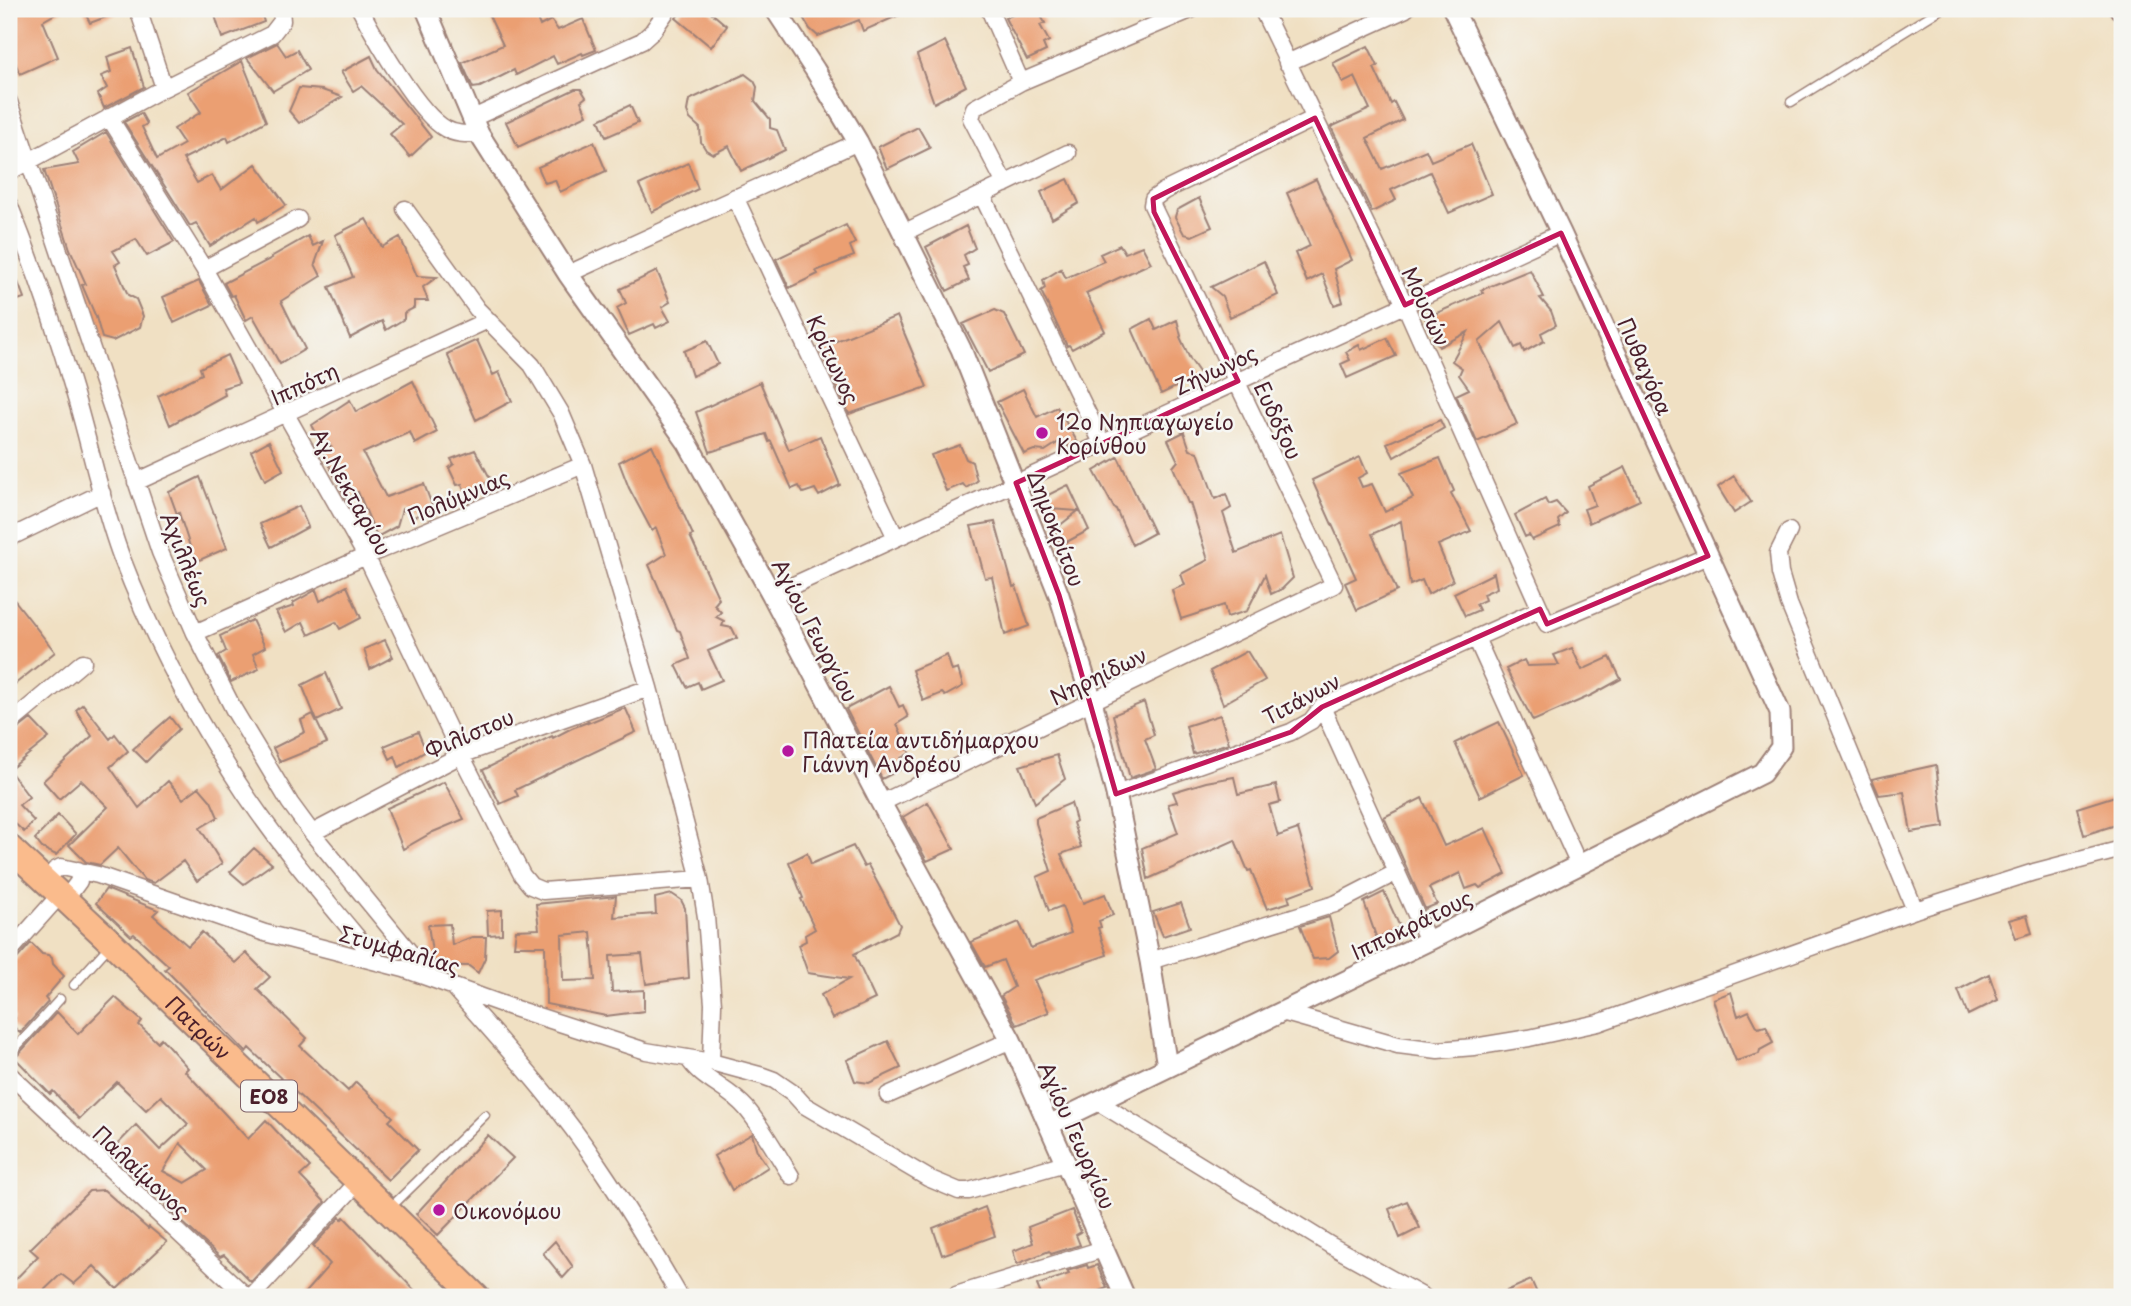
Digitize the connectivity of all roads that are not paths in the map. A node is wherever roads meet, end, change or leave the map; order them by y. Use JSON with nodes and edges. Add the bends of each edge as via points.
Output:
{"nodes":[{"id":1,"x":138,"y":9,"type":"edge"},
{"id":2,"x":360,"y":9,"type":"edge"},
{"id":3,"x":426,"y":9,"type":"edge"},
{"id":4,"x":668,"y":9,"type":"edge"},
{"id":5,"x":775,"y":9,"type":"edge"},
{"id":6,"x":989,"y":9,"type":"edge"},
{"id":7,"x":1193,"y":9,"type":"edge"},
{"id":8,"x":1262,"y":9,"type":"edge"},
{"id":9,"x":1405,"y":9,"type":"edge"},
{"id":10,"x":1453,"y":9,"type":"edge"},
{"id":11,"x":1941,"y":9,"type":"edge"},
{"id":12,"x":281,"y":15,"type":"edge"},
{"id":13,"x":1287,"y":63,"type":"junction"},
{"id":14,"x":1021,"y":82,"type":"junction"},
{"id":15,"x":164,"y":88,"type":"junction"},
{"id":16,"x":9,"y":102,"type":"edge"},
{"id":17,"x":1791,"y":102,"type":"dead end"},
{"id":18,"x":109,"y":117,"type":"junction"},
{"id":19,"x":1315,"y":118,"type":"junction"},
{"id":20,"x":476,"y":126,"type":"junction"},
{"id":21,"x":858,"y":142,"type":"junction"},
{"id":22,"x":1068,"y":153,"type":"dead end"},
{"id":23,"x":29,"y":161,"type":"junction"},
{"id":24,"x":9,"y":172,"type":"edge"},
{"id":25,"x":1005,"y":184,"type":"junction"},
{"id":26,"x":982,"y":195,"type":"junction"},
{"id":27,"x":735,"y":197,"type":"junction"},
{"id":28,"x":9,"y":204,"type":"edge"},
{"id":29,"x":405,"y":209,"type":"dead end"},
{"id":30,"x":298,"y":219,"type":"dead end"},
{"id":31,"x":903,"y":233,"type":"junction"},
{"id":32,"x":1561,"y":233,"type":"junction"},
{"id":33,"x":204,"y":269,"type":"junction"},
{"id":34,"x":568,"y":274,"type":"junction"},
{"id":35,"x":1405,"y":305,"type":"junction"},
{"id":36,"x":488,"y":320,"type":"junction"},
{"id":37,"x":1238,"y":381,"type":"junction"},
{"id":38,"x":285,"y":415,"type":"junction"},
{"id":39,"x":1102,"y":443,"type":"junction"},
{"id":40,"x":583,"y":465,"type":"junction"},
{"id":41,"x":136,"y":482,"type":"junction"},
{"id":42,"x":1016,"y":483,"type":"junction"},
{"id":43,"x":102,"y":493,"type":"junction"},
{"id":44,"x":1789,"y":531,"type":"dead end"},
{"id":45,"x":9,"y":538,"type":"edge"},
{"id":46,"x":896,"y":538,"type":"junction"},
{"id":47,"x":366,"y":556,"type":"junction"},
{"id":48,"x":1708,"y":556,"type":"junction"},
{"id":49,"x":1334,"y":585,"type":"joint"},
{"id":50,"x":772,"y":595,"type":"junction"},
{"id":51,"x":1539,"y":609,"type":"junction"},
{"id":52,"x":195,"y":633,"type":"junction"},
{"id":53,"x":1476,"y":638,"type":"junction"},
{"id":54,"x":82,"y":662,"type":"dead end"},
{"id":55,"x":649,"y":688,"type":"junction"},
{"id":56,"x":1092,"y":701,"type":"junction"},
{"id":57,"x":1322,"y":707,"type":"junction"},
{"id":58,"x":9,"y":724,"type":"edge"},
{"id":59,"x":1782,"y":747,"type":"joint"},
{"id":60,"x":461,"y":755,"type":"junction"},
{"id":61,"x":1116,"y":794,"type":"junction"},
{"id":62,"x":881,"y":803,"type":"junction"},
{"id":63,"x":312,"y":833,"type":"junction"},
{"id":64,"x":9,"y":848,"type":"edge"},
{"id":65,"x":2122,"y":849,"type":"edge"},
{"id":66,"x":1579,"y":865,"type":"junction"},
{"id":67,"x":78,"y":870,"type":"junction"},
{"id":68,"x":1397,"y":872,"type":"junction"},
{"id":69,"x":700,"y":879,"type":"junction"},
{"id":70,"x":57,"y":893,"type":"junction"},
{"id":71,"x":1915,"y":910,"type":"junction"},
{"id":72,"x":1428,"y":941,"type":"junction"},
{"id":73,"x":112,"y":943,"type":"junction"},
{"id":74,"x":9,"y":952,"type":"edge"},
{"id":75,"x":377,"y":961,"type":"junction"},
{"id":76,"x":1150,"y":961,"type":"junction"},
{"id":77,"x":430,"y":977,"type":"junction"},
{"id":78,"x":74,"y":985,"type":"dead end"},
{"id":79,"x":450,"y":985,"type":"junction"},
{"id":80,"x":61,"y":999,"type":"dead end"},
{"id":81,"x":1282,"y":1012,"type":"junction"},
{"id":82,"x":1011,"y":1040,"type":"junction"},
{"id":83,"x":9,"y":1055,"type":"edge"},
{"id":84,"x":688,"y":1058,"type":"junction"},
{"id":85,"x":711,"y":1062,"type":"junction"},
{"id":86,"x":1167,"y":1066,"type":"junction"},
{"id":87,"x":9,"y":1074,"type":"edge"},
{"id":88,"x":888,"y":1095,"type":"dead end"},
{"id":89,"x":1098,"y":1102,"type":"junction"},
{"id":90,"x":485,"y":1115,"type":"dead end"},
{"id":91,"x":1049,"y":1125,"type":"junction"},
{"id":92,"x":1065,"y":1163,"type":"junction"},
{"id":93,"x":791,"y":1176,"type":"dead end"},
{"id":94,"x":358,"y":1182,"type":"junction"},
{"id":95,"x":387,"y":1211,"type":"junction"},
{"id":96,"x":1103,"y":1249,"type":"junction"},
{"id":97,"x":956,"y":1295,"type":"dead end"},
{"id":98,"x":249,"y":1297,"type":"edge"},
{"id":99,"x":477,"y":1297,"type":"edge"},
{"id":100,"x":680,"y":1297,"type":"edge"},
{"id":101,"x":1125,"y":1297,"type":"edge"},
{"id":102,"x":1424,"y":1297,"type":"edge"}],
"edges":[{"from":1,"to":15,"type":"street"},
{"from":2,"to":20,"type":"street","via":[[430,118],[448,131]]},
{"from":3,"to":20,"type":"street","name":"Αγίου Γεωργίου"},
{"from":4,"to":20,"type":"street","via":[[642,41]]},
{"from":5,"to":21,"type":"street","name":"Δημοκρίτου"},
{"from":6,"to":14,"type":"street"},
{"from":7,"to":14,"type":"street"},
{"from":8,"to":13,"type":"street","name":"Μουσών"},
{"from":9,"to":13,"type":"street"},
{"from":10,"to":32,"type":"street","name":"Πυθαγόρα"},
{"from":11,"to":17,"type":"lane"},
{"from":12,"to":15,"type":"street","via":[[272,34]]},
{"from":13,"to":19,"type":"street","name":"Μουσών"},
{"from":14,"to":25,"type":"street","via":[[980,104],[971,118]]},
{"from":15,"to":18,"type":"street"},
{"from":16,"to":23,"type":"street","name":"Αχιλλέως"},
{"from":18,"to":23,"type":"street"},
{"from":18,"to":33,"type":"street","name":"Αγ.Νεκταρίου"},
{"from":19,"to":35,"type":"street","name":"Μουσών"},
{"from":19,"to":37,"type":"street","name":"Ευδόξου","via":[[1153,199],[1154,212]]},
{"from":20,"to":34,"type":"street","name":"Αγίου Γεωργίου"},
{"from":21,"to":27,"type":"street"},
{"from":21,"to":31,"type":"street","name":"Δημοκρίτου"},
{"from":22,"to":25,"type":"street"},
{"from":23,"to":24,"type":"street"},
{"from":23,"to":41,"type":"street","name":"Αχιλλέως"},
{"from":25,"to":26,"type":"street"},
{"from":26,"to":31,"type":"street"},
{"from":26,"to":39,"type":"street"},
{"from":27,"to":34,"type":"street"},
{"from":27,"to":46,"type":"street","name":"Κρίτωνος"},
{"from":28,"to":43,"type":"street","via":[[74,389]]},
{"from":29,"to":36,"type":"street"},
{"from":30,"to":33,"type":"street"},
{"from":31,"to":42,"type":"street","name":"Δημοκρίτου","via":[[961,349]]},
{"from":32,"to":35,"type":"street","name":"Ζήνωνος"},
{"from":32,"to":48,"type":"street","name":"Πυθαγόρα"},
{"from":33,"to":38,"type":"street","name":"Αγ.Νεκταρίου"},
{"from":34,"to":50,"type":"street","name":"Αγίου Γεωργίου","via":[[687,442]]},
{"from":35,"to":37,"type":"street","name":"Ζήνωνος"},
{"from":35,"to":51,"type":"street","name":"Μουσών"},
{"from":36,"to":38,"type":"street","name":"Ιππότη"},
{"from":36,"to":40,"type":"street","via":[[532,365],[561,413]]},
{"from":37,"to":39,"type":"street","name":"Ζήνωνος"},
{"from":37,"to":49,"type":"street","name":"Ευδόξου"},
{"from":38,"to":41,"type":"street","name":"Ιππότη"},
{"from":38,"to":47,"type":"street","name":"Αγ.Νεκταρίου"},
{"from":39,"to":42,"type":"street","name":"Ζήνωνος"},
{"from":40,"to":47,"type":"street","name":"Πολύμνιας"},
{"from":40,"to":55,"type":"street"},
{"from":41,"to":52,"type":"street","name":"Αχιλλέως"},
{"from":42,"to":46,"type":"street","name":"Ζήνωνος"},
{"from":42,"to":56,"type":"street","name":"Δημοκρίτου","via":[[1059,595]]},
{"from":43,"to":45,"type":"street"},
{"from":43,"to":75,"type":"street","via":[[140,603],[208,736],[291,857]]},
{"from":44,"to":71,"type":"street","via":[[1778,553],[1789,604]]},
{"from":46,"to":50,"type":"street","name":"Ζήνωνος"},
{"from":47,"to":52,"type":"street","name":"Πολύμνιας"},
{"from":47,"to":60,"type":"street","name":"Αγ.Νεκταρίου"},
{"from":48,"to":51,"type":"street","name":"Μουσών","via":[[1547,624]]},
{"from":48,"to":59,"type":"street","name":"Πυθαγόρα","via":[[1780,712]]},
{"from":49,"to":56,"type":"street","name":"Νηρηίδων"},
{"from":50,"to":62,"type":"street","name":"Αγίου Γεωργίου"},
{"from":51,"to":53,"type":"street","name":"Τιτάνων"},
{"from":52,"to":63,"type":"street","name":"Αχιλλέως","via":[[234,710]]},
{"from":53,"to":57,"type":"street","name":"Τιτάνων"},
{"from":53,"to":66,"type":"street"},
{"from":54,"to":58,"type":"street"},
{"from":55,"to":60,"type":"street","name":"Φιλίστου"},
{"from":55,"to":69,"type":"street"},
{"from":56,"to":61,"type":"street","name":"Δημοκρίτου"},
{"from":56,"to":62,"type":"street","name":"Νηρηίδων"},
{"from":57,"to":61,"type":"street","name":"Τιτάνων","via":[[1311,721],[1291,732]]},
{"from":57,"to":68,"type":"street"},
{"from":59,"to":66,"type":"street","name":"Ιπποκράτους","via":[[1762,774]]},
{"from":60,"to":63,"type":"street","name":"Φιλίστου"},
{"from":60,"to":69,"type":"street","name":"Αγ.Νεκταρίου","via":[[531,887],[543,891]]},
{"from":61,"to":76,"type":"street","name":"Δημοκρίτου"},
{"from":62,"to":82,"type":"street","name":"Αγίου Γεωργίου"},
{"from":63,"to":77,"type":"street","name":"Αχιλλέως"},
{"from":64,"to":70,"type":"main road","name":"Πατρών","number":"ΕΟ8"},
{"from":65,"to":71,"type":"street"},
{"from":66,"to":72,"type":"street","name":"Ιπποκράτους"},
{"from":67,"to":70,"type":"street","via":[[79,881]]},
{"from":67,"to":70,"type":"street","via":[[55,870]]},
{"from":67,"to":75,"type":"street","name":"Στυμφαλίας","via":[[265,933]]},
{"from":68,"to":72,"type":"street"},
{"from":68,"to":76,"type":"street","via":[[1335,904]]},
{"from":69,"to":85,"type":"street","via":[[713,1004]]},
{"from":70,"to":73,"type":"main road","name":"Πατρών","number":"ΕΟ8"},
{"from":70,"to":74,"type":"street"},
{"from":71,"to":81,"type":"street","via":[[1598,1023],[1474,1047],[1438,1050],[1398,1045]]},
{"from":72,"to":81,"type":"street","name":"Ιπποκράτους"},
{"from":73,"to":78,"type":"lane"},
{"from":73,"to":94,"type":"main road","name":"Πατρών","number":"ΕΟ8"},
{"from":75,"to":77,"type":"street","name":"Στυμφαλίας"},
{"from":76,"to":86,"type":"street","name":"Δημοκρίτου"},
{"from":77,"to":79,"type":"street","name":"Στυμφαλίας"},
{"from":79,"to":84,"type":"street","name":"Στυμφαλίας","via":[[646,1051]]},
{"from":79,"to":100,"type":"street","via":[[579,1138]]},
{"from":80,"to":83,"type":"lane"},
{"from":81,"to":86,"type":"street","name":"Ιπποκράτους"},
{"from":82,"to":88,"type":"street"},
{"from":82,"to":91,"type":"street","name":"Αγίου Γεωργίου"},
{"from":84,"to":85,"type":"street","name":"Στυμφαλίας"},
{"from":84,"to":93,"type":"street","via":[[693,1067],[745,1107]]},
{"from":85,"to":92,"type":"street","name":"Στυμφαλίας","via":[[774,1080],[804,1105],[928,1178],[959,1191]]},
{"from":86,"to":89,"type":"street","name":"Ιπποκράτους"},
{"from":87,"to":98,"type":"street","name":"Παλαίμονος"},
{"from":89,"to":91,"type":"street","name":"Ιπποκράτους"},
{"from":89,"to":102,"type":"street","via":[[1330,1245]]},
{"from":90,"to":95,"type":"lane"},
{"from":91,"to":92,"type":"street","name":"Αγίου Γεωργίου"},
{"from":92,"to":96,"type":"street","name":"Αγίου Γεωργίου"},
{"from":94,"to":95,"type":"main road","name":"Πατρών","number":"ΕΟ8"},
{"from":94,"to":98,"type":"street"},
{"from":95,"to":99,"type":"main road","name":"Πατρών","number":"ΕΟ8"},
{"from":96,"to":97,"type":"street"},
{"from":96,"to":101,"type":"street","name":"Αγίου Γεωργίου"}]}
